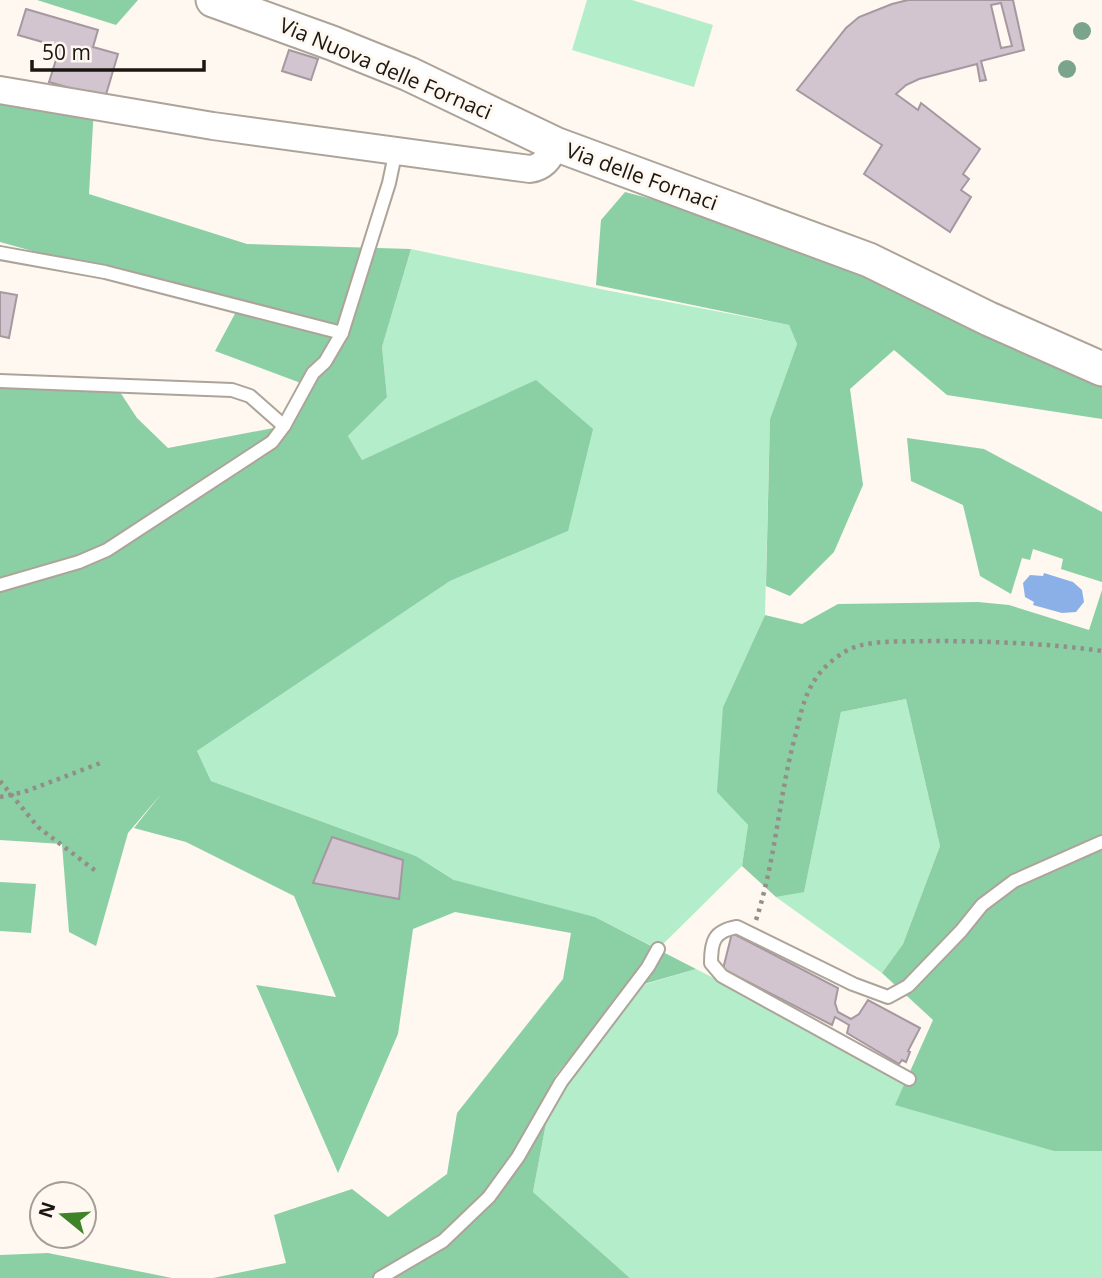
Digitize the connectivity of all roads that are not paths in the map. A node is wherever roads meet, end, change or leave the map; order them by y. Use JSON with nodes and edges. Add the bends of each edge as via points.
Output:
{"nodes":[{"id":1,"x":213,"y":0,"type":"edge"},
{"id":2,"x":0,"y":90,"type":"edge"},
{"id":3,"x":555,"y":144,"type":"junction"},
{"id":4,"x":396,"y":150,"type":"junction"},
{"id":5,"x":0,"y":253,"type":"edge"},
{"id":6,"x":342,"y":334,"type":"junction"},
{"id":7,"x":1102,"y":369,"type":"edge"},
{"id":8,"x":0,"y":381,"type":"edge"},
{"id":9,"x":284,"y":426,"type":"junction"},
{"id":10,"x":0,"y":585,"type":"edge"},
{"id":11,"x":1102,"y":842,"type":"edge"},
{"id":12,"x":658,"y":949,"type":"dead end"},
{"id":13,"x":909,"y":1079,"type":"dead end"},
{"id":14,"x":380,"y":1278,"type":"edge"}],
"edges":[{"from":1,"to":3,"type":"street","name":"Via Nuova delle Fornaci","via":[[409,74]]},
{"from":2,"to":4,"type":"street","name":"Via delle Fornaci","via":[[212,126]]},
{"from":3,"to":4,"type":"street","name":"Via delle Fornaci","via":[[547,160],[532,169]]},
{"from":3,"to":7,"type":"street","name":"Via delle Fornaci","via":[[869,260]]},
{"from":4,"to":6,"type":"lane"},
{"from":5,"to":6,"type":"lane","via":[[105,272]]},
{"from":6,"to":9,"type":"lane","via":[[306,384]]},
{"from":8,"to":9,"type":"lane","via":[[232,390],[250,396]]},
{"from":9,"to":10,"type":"lane","via":[[255,454],[107,550]]},
{"from":11,"to":13,"type":"lane","via":[[1014,881],[982,905],[908,986],[888,997],[737,927],[723,929],[714,939],[711,963],[716,971]]},
{"from":12,"to":14,"type":"lane","via":[[561,1082],[489,1197],[443,1241]]}]}
